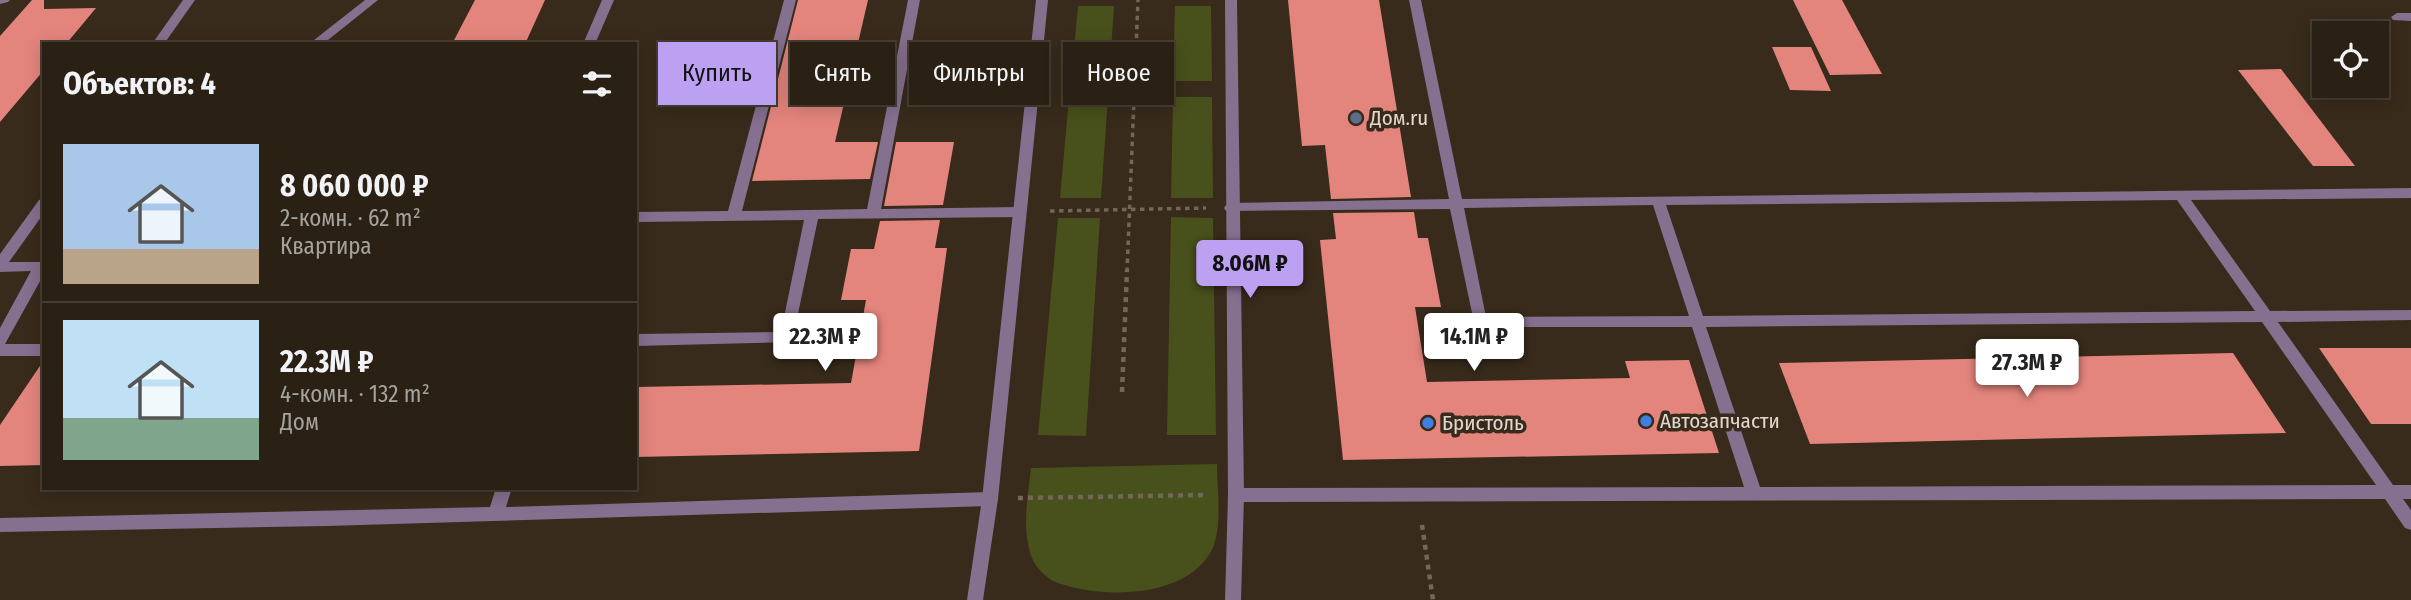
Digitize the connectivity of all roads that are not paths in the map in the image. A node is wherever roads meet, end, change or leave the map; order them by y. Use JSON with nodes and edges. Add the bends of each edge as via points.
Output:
{"nodes":[{"id":1,"x":189,"y":0,"type":"edge"},
{"id":2,"x":372,"y":0,"type":"edge"},
{"id":3,"x":608,"y":0,"type":"edge"},
{"id":4,"x":790,"y":0,"type":"edge"},
{"id":5,"x":914,"y":0,"type":"edge"},
{"id":6,"x":1042,"y":0,"type":"edge"},
{"id":7,"x":1231,"y":0,"type":"edge"},
{"id":8,"x":1415,"y":0,"type":"edge"},
{"id":9,"x":2398,"y":17,"type":"dead end"},
{"id":10,"x":2411,"y":17,"type":"edge"},
{"id":11,"x":159,"y":42,"type":"edge"},
{"id":12,"x":318,"y":42,"type":"edge"},
{"id":13,"x":590,"y":42,"type":"edge"},
{"id":14,"x":2411,"y":193,"type":"edge"},
{"id":15,"x":2181,"y":195,"type":"junction"},
{"id":16,"x":1658,"y":200,"type":"junction"},
{"id":17,"x":1457,"y":204,"type":"junction"},
{"id":18,"x":42,"y":206,"type":"edge"},
{"id":19,"x":1231,"y":208,"type":"junction"},
{"id":20,"x":1019,"y":212,"type":"junction"},
{"id":21,"x":873,"y":214,"type":"junction"},
{"id":22,"x":734,"y":215,"type":"junction"},
{"id":23,"x":812,"y":215,"type":"junction"},
{"id":24,"x":637,"y":217,"type":"edge"},
{"id":25,"x":0,"y":265,"type":"edge"},
{"id":26,"x":2411,"y":315,"type":"edge"},
{"id":27,"x":2265,"y":316,"type":"junction"},
{"id":28,"x":1698,"y":323,"type":"junction"},
{"id":29,"x":637,"y":340,"type":"edge"},
{"id":30,"x":0,"y":341,"type":"edge"},
{"id":31,"x":42,"y":350,"type":"edge"},
{"id":32,"x":0,"y":351,"type":"edge"},
{"id":33,"x":503,"y":490,"type":"edge"},
{"id":34,"x":2389,"y":492,"type":"junction"},
{"id":35,"x":2411,"y":492,"type":"edge"},
{"id":36,"x":1754,"y":494,"type":"junction"},
{"id":37,"x":1236,"y":495,"type":"junction"},
{"id":38,"x":990,"y":499,"type":"junction"},
{"id":39,"x":496,"y":514,"type":"junction"},
{"id":40,"x":2411,"y":523,"type":"edge"},
{"id":41,"x":0,"y":525,"type":"edge"},
{"id":42,"x":975,"y":600,"type":"edge"},
{"id":43,"x":1233,"y":600,"type":"edge"}],
"edges":[{"from":1,"to":11,"type":"street"},
{"from":2,"to":12,"type":"street"},
{"from":3,"to":13,"type":"street"},
{"from":4,"to":22,"type":"street"},
{"from":5,"to":21,"type":"street"},
{"from":6,"to":20,"type":"street"},
{"from":7,"to":19,"type":"street"},
{"from":8,"to":17,"type":"street"},
{"from":9,"to":10,"type":"street"},
{"from":14,"to":15,"type":"street"},
{"from":15,"to":16,"type":"street"},
{"from":15,"to":27,"type":"street"},
{"from":16,"to":17,"type":"street"},
{"from":16,"to":28,"type":"street"},
{"from":17,"to":19,"type":"street"},
{"from":17,"to":28,"type":"street","via":[[1480,323]]},
{"from":18,"to":25,"type":"street"},
{"from":19,"to":37,"type":"street"},
{"from":20,"to":21,"type":"street"},
{"from":20,"to":38,"type":"street"},
{"from":21,"to":23,"type":"street"},
{"from":22,"to":23,"type":"street"},
{"from":22,"to":24,"type":"street"},
{"from":23,"to":29,"type":"street","via":[[787,338]]},
{"from":25,"to":30,"type":"street","via":[[41,266]]},
{"from":26,"to":27,"type":"street"},
{"from":27,"to":28,"type":"street"},
{"from":27,"to":34,"type":"street"},
{"from":28,"to":36,"type":"street"},
{"from":31,"to":32,"type":"street"},
{"from":33,"to":39,"type":"street"},
{"from":34,"to":35,"type":"street"},
{"from":34,"to":36,"type":"street"},
{"from":34,"to":40,"type":"street"},
{"from":36,"to":37,"type":"street"},
{"from":37,"to":43,"type":"street"},
{"from":38,"to":39,"type":"street"},
{"from":38,"to":42,"type":"street"},
{"from":39,"to":41,"type":"street"}]}
